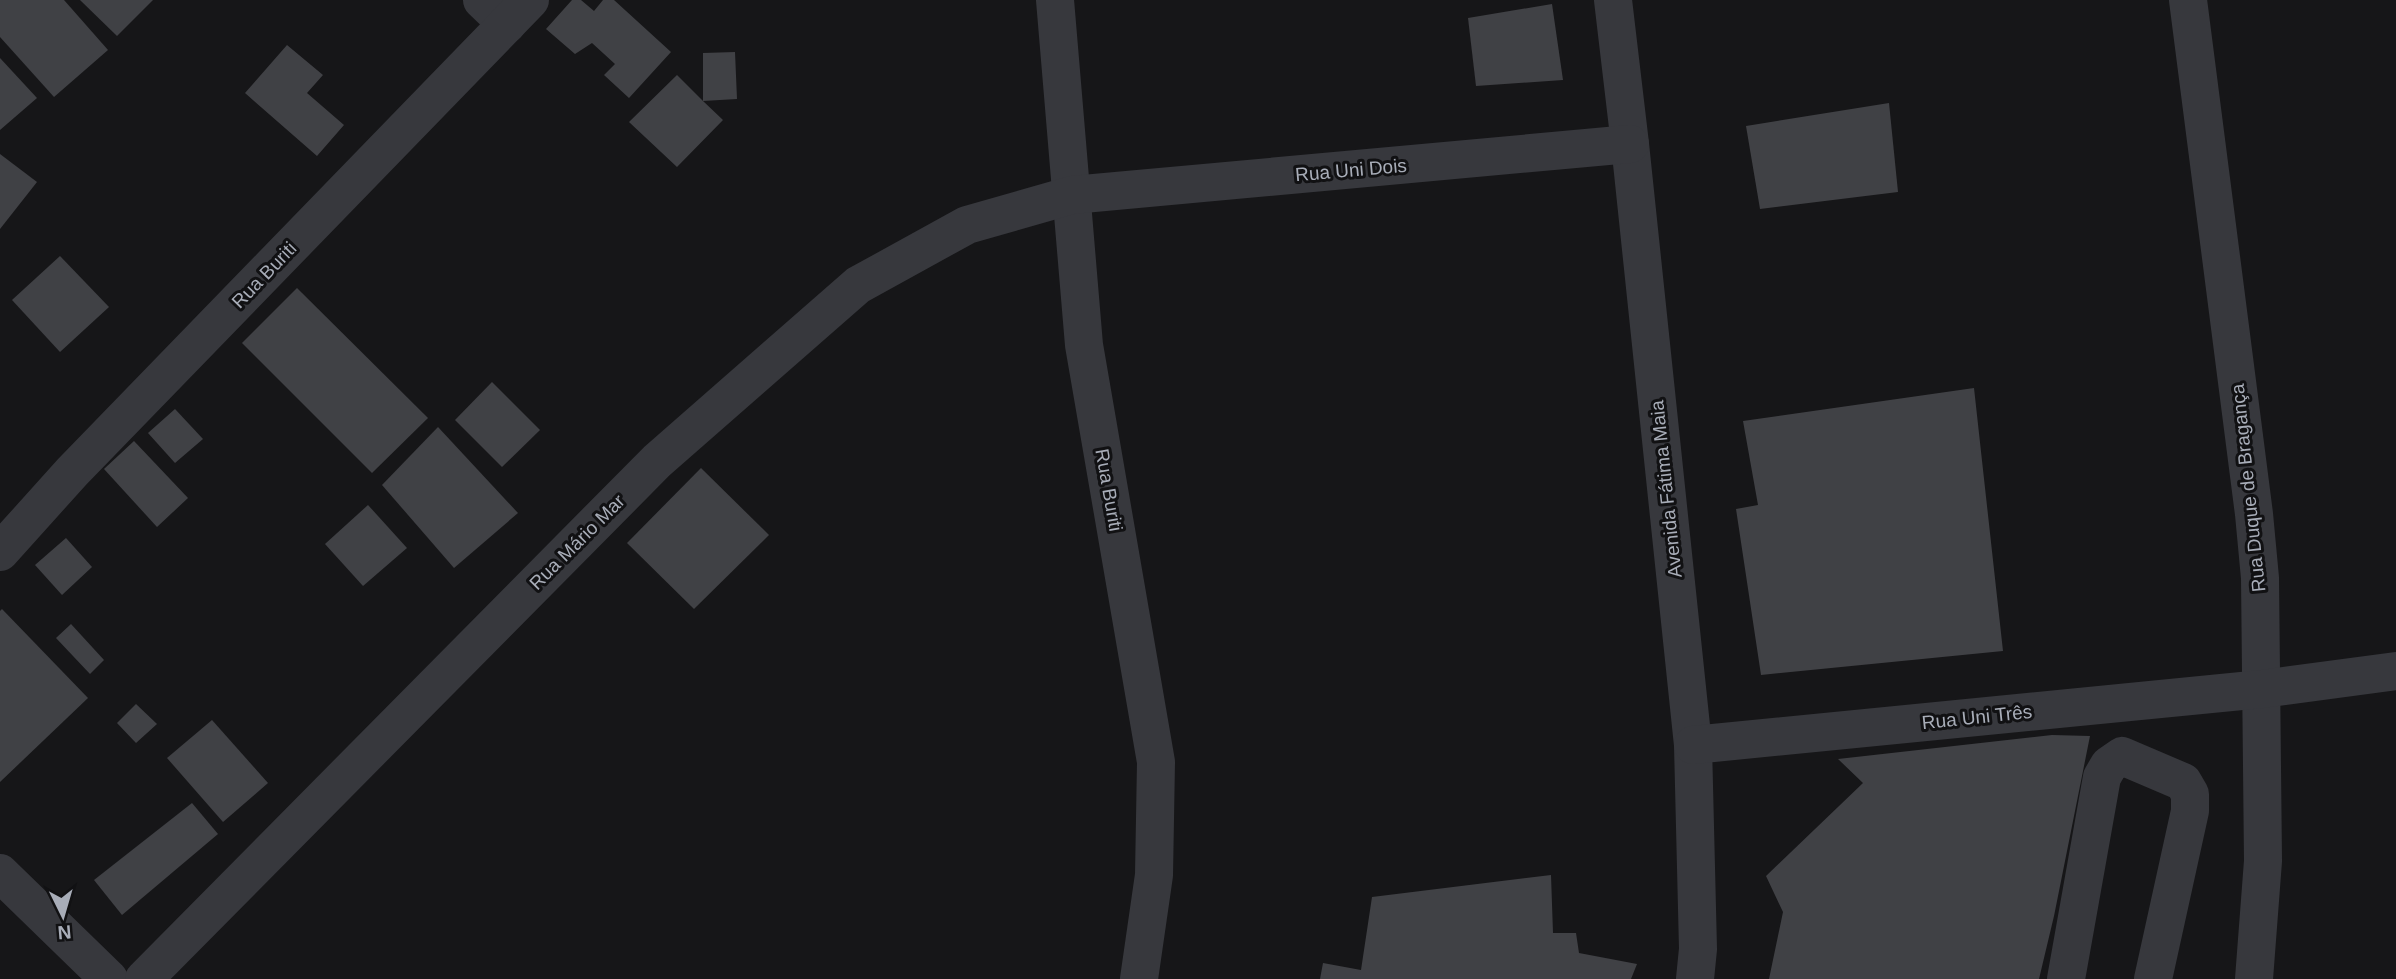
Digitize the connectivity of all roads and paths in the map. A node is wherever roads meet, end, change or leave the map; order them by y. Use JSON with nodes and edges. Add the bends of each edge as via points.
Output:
{"nodes":[{"id":1,"x":1055,"y":0,"type":"edge"},
{"id":2,"x":1613,"y":0,"type":"edge"},
{"id":3,"x":2188,"y":0,"type":"edge"},
{"id":4,"x":506,"y":8,"type":"edge"},
{"id":5,"x":1630,"y":144,"type":"junction"},
{"id":6,"x":1072,"y":195,"type":"junction"},
{"id":7,"x":0,"y":552,"type":"edge"},
{"id":8,"x":2396,"y":670,"type":"edge"},
{"id":9,"x":2262,"y":689,"type":"junction"},
{"id":10,"x":1693,"y":745,"type":"junction"},
{"id":11,"x":0,"y":873,"type":"edge"},
{"id":12,"x":109,"y":979,"type":"edge"},
{"id":13,"x":144,"y":979,"type":"edge"},
{"id":14,"x":1139,"y":979,"type":"edge"},
{"id":15,"x":1695,"y":979,"type":"edge"},
{"id":16,"x":2066,"y":979,"type":"edge"},
{"id":17,"x":2153,"y":979,"type":"edge"},
{"id":18,"x":2254,"y":979,"type":"edge"}],
"edges":[{"from":1,"to":6,"type":"street","name":"Rua Buriti"},
{"from":2,"to":5,"type":"street","name":"Avenida Fátima Maia"},
{"from":3,"to":9,"type":"street","name":"Rua Duque de Bragança","via":[[2254,514]]},
{"from":4,"to":7,"type":"street","name":"Rua Buriti"},
{"from":5,"to":6,"type":"street","name":"Rua Uni Dois"},
{"from":5,"to":10,"type":"street","name":"Avenida Fátima Maia"},
{"from":6,"to":13,"type":"street","name":"Rua Mário Mar","via":[[967,225],[858,285],[657,461]]},
{"from":6,"to":14,"type":"street","name":"Rua Buriti","via":[[1084,345],[1156,762],[1154,874]]},
{"from":8,"to":9,"type":"street"},
{"from":9,"to":10,"type":"street","name":"Rua Uni Três"},
{"from":9,"to":18,"type":"street","name":"Rua Duque de Bragança","via":[[2263,861]]},
{"from":10,"to":15,"type":"street","name":"Avenida Fátima Maia"},
{"from":11,"to":12,"type":"street"},
{"from":16,"to":17,"type":"street","via":[[2102,777],[2122,756],[2183,782],[2190,794]]}]}
